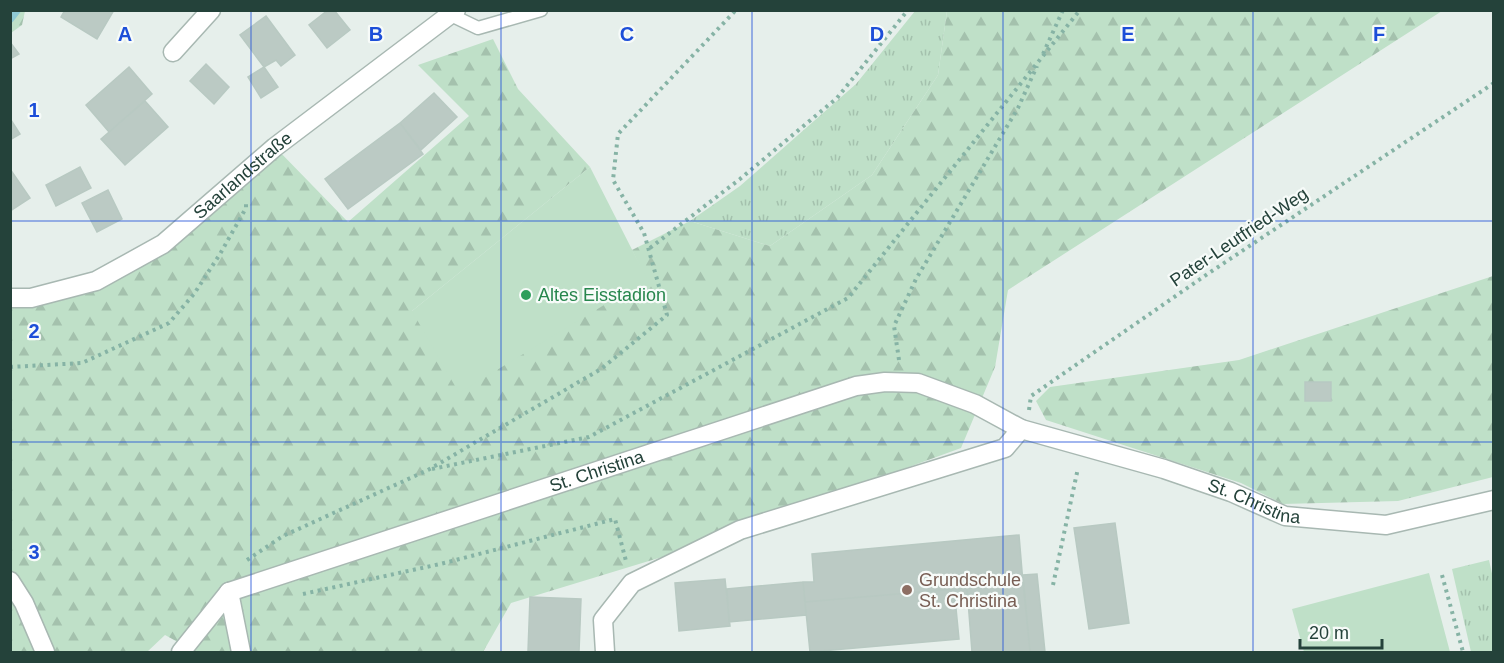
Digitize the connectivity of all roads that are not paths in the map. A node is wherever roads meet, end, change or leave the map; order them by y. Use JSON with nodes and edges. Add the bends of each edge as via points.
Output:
{"nodes":[{"id":1,"x":211,"y":10,"type":"edge"},
{"id":2,"x":541,"y":10,"type":"edge"},
{"id":3,"x":453,"y":13,"type":"edge"},
{"id":4,"x":173,"y":52,"type":"dead end"},
{"id":5,"x":10,"y":297,"type":"edge"},
{"id":6,"x":1020,"y":429,"type":"junction"},
{"id":7,"x":1494,"y":501,"type":"edge"},
{"id":8,"x":10,"y":580,"type":"edge"},
{"id":9,"x":228,"y":592,"type":"junction"},
{"id":10,"x":45,"y":652,"type":"edge"},
{"id":11,"x":181,"y":652,"type":"edge"},
{"id":12,"x":241,"y":652,"type":"edge"},
{"id":13,"x":605,"y":652,"type":"edge"}],
"edges":[{"from":1,"to":4,"type":"street"},
{"from":2,"to":3,"type":"lane","via":[[478,28]]},
{"from":3,"to":5,"type":"street","name":"Saarlandstraße","via":[[239,177],[163,244],[96,281],[31,298]]},
{"from":6,"to":7,"type":"street","name":"St. Christina","via":[[1209,484],[1285,516],[1386,525]]},
{"from":6,"to":9,"type":"street","name":"St. Christina","via":[[975,404],[918,383],[856,386]]},
{"from":6,"to":13,"type":"street","via":[[1005,448],[740,530],[632,582],[603,620]]},
{"from":8,"to":10,"type":"street"},
{"from":9,"to":11,"type":"street"},
{"from":9,"to":12,"type":"street"}]}
